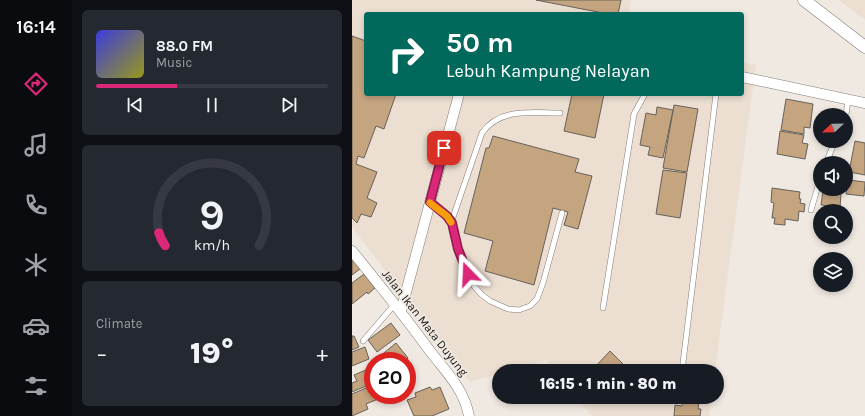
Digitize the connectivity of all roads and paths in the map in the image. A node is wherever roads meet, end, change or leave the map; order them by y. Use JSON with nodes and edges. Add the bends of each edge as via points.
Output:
{"nodes":[{"id":1,"x":804,"y":0,"type":"edge"},
{"id":2,"x":865,"y":46,"type":"edge"},
{"id":3,"x":744,"y":77,"type":"edge"},
{"id":4,"x":458,"y":96,"type":"edge"},
{"id":5,"x":644,"y":96,"type":"edge"},
{"id":6,"x":716,"y":96,"type":"edge"},
{"id":7,"x":848,"y":100,"type":"junction"},
{"id":8,"x":864,"y":102,"type":"edge"},
{"id":9,"x":847,"y":108,"type":"edge"},
{"id":10,"x":560,"y":113,"type":"dead end"},
{"id":11,"x":815,"y":196,"type":"edge"},
{"id":12,"x":430,"y":202,"type":"junction"},
{"id":13,"x":811,"y":210,"type":"dead end"},
{"id":14,"x":562,"y":213,"type":"dead end"},
{"id":15,"x":452,"y":223,"type":"junction"},
{"id":16,"x":352,"y":251,"type":"edge"},
{"id":17,"x":398,"y":308,"type":"junction"},
{"id":18,"x":603,"y":308,"type":"dead end"},
{"id":19,"x":364,"y":340,"type":"dead end"},
{"id":20,"x":683,"y":364,"type":"edge"},
{"id":21,"x":469,"y":416,"type":"edge"}],
"edges":[{"from":1,"to":2,"type":"street"},
{"from":3,"to":7,"type":"street"},
{"from":4,"to":12,"type":"street"},
{"from":5,"to":18,"type":"lane","via":[[634,114]]},
{"from":6,"to":20,"type":"lane"},
{"from":7,"to":8,"type":"street"},
{"from":7,"to":9,"type":"lane"},
{"from":10,"to":15,"type":"lane","via":[[502,116],[486,127]]},
{"from":11,"to":13,"type":"lane"},
{"from":12,"to":15,"type":"lane"},
{"from":12,"to":17,"type":"street"},
{"from":14,"to":15,"type":"lane","via":[[537,299],[530,306],[519,310],[508,309],[490,301],[474,286],[458,249]]},
{"from":16,"to":17,"type":"street","name":"Jalan Ikan Mata Duyung"},
{"from":17,"to":19,"type":"lane"},
{"from":17,"to":21,"type":"street","name":"Jalan Ikan Mata Duyung","via":[[461,391]]}]}
